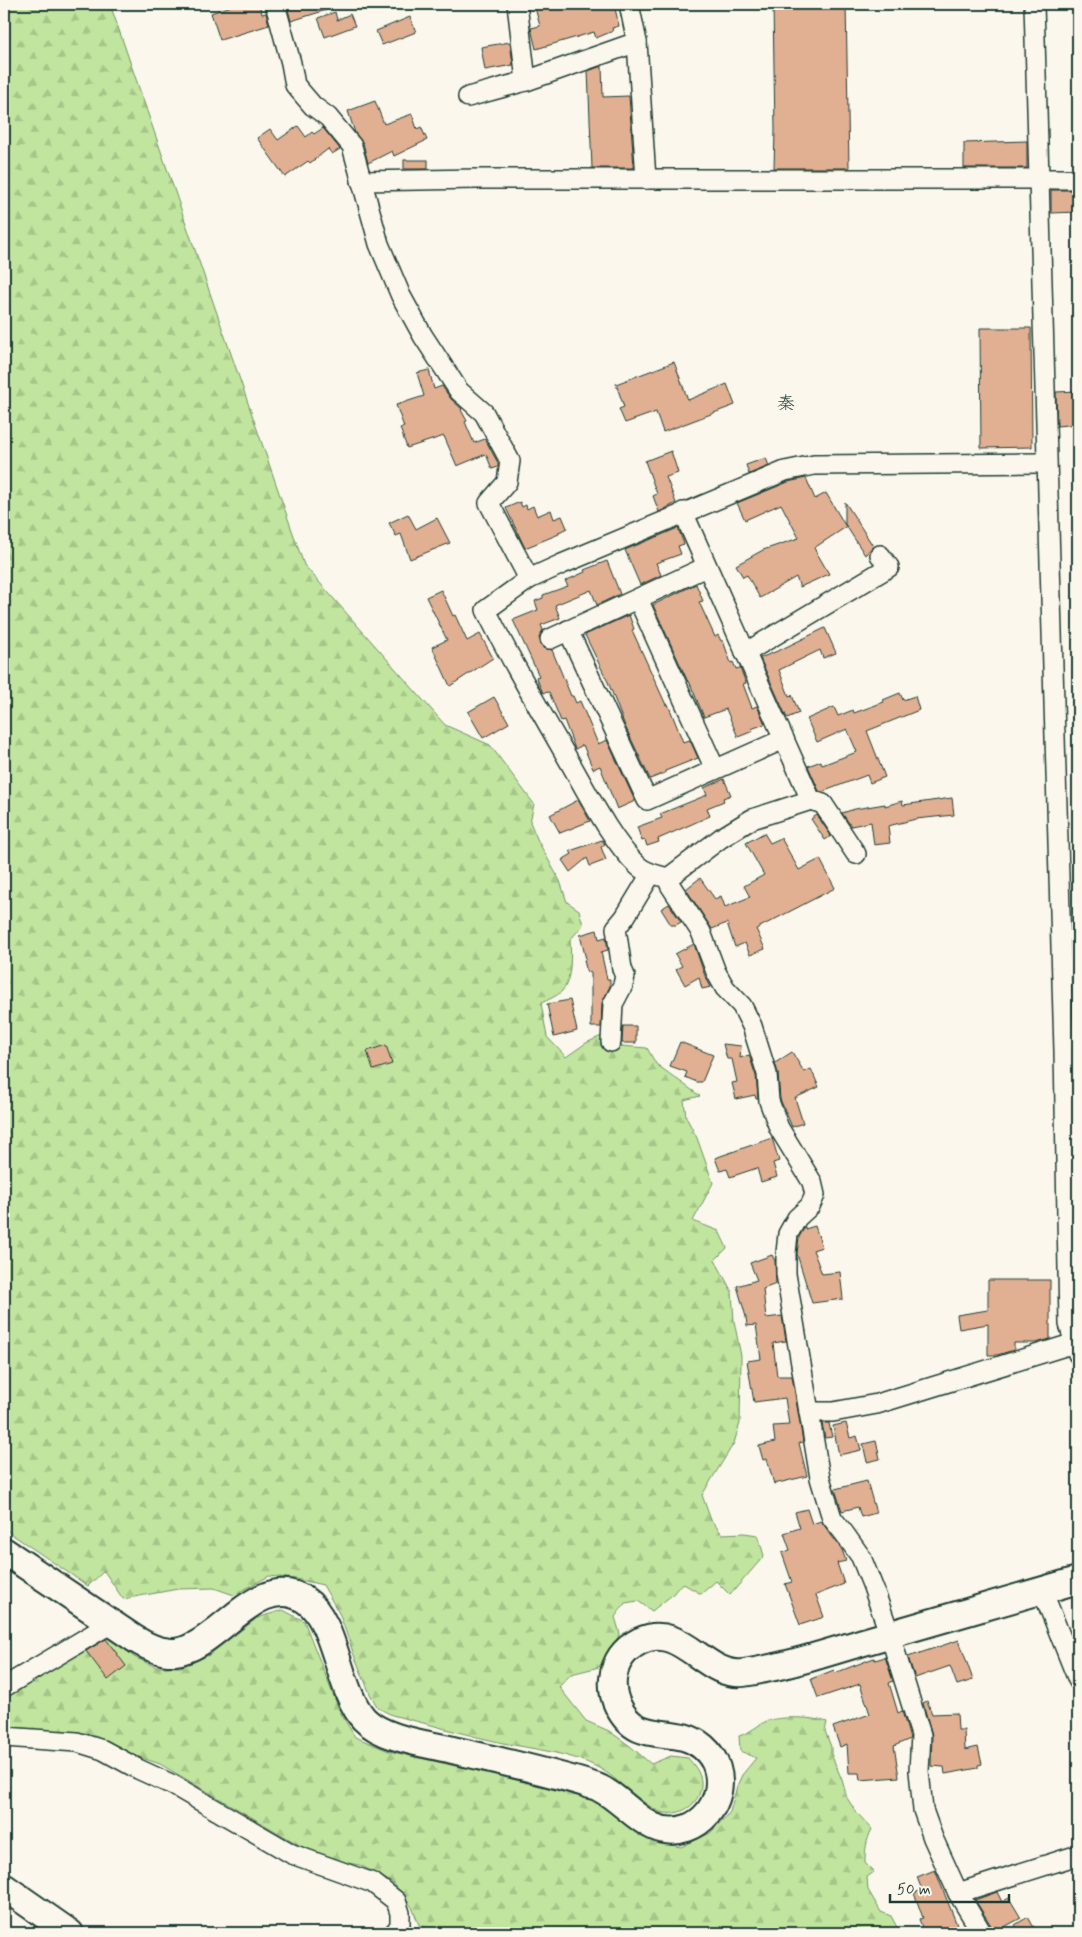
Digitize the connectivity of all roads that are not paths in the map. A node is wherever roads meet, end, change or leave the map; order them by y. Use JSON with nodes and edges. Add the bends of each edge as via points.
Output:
{"nodes":[{"id":1,"x":275,"y":4,"type":"edge"},
{"id":2,"x":517,"y":4,"type":"edge"},
{"id":3,"x":630,"y":4,"type":"edge"},
{"id":4,"x":1034,"y":4,"type":"edge"},
{"id":5,"x":637,"y":42,"type":"junction"},
{"id":6,"x":526,"y":81,"type":"junction"},
{"id":7,"x":468,"y":97,"type":"dead end"},
{"id":8,"x":1040,"y":178,"type":"junction"},
{"id":9,"x":646,"y":179,"type":"junction"},
{"id":10,"x":1078,"y":179,"type":"edge"},
{"id":11,"x":361,"y":181,"type":"junction"},
{"id":12,"x":1046,"y":463,"type":"junction"},
{"id":13,"x":683,"y":512,"type":"junction"},
{"id":14,"x":880,"y":555,"type":"dead end"},
{"id":15,"x":706,"y":567,"type":"junction"},
{"id":16,"x":529,"y":579,"type":"junction"},
{"id":17,"x":638,"y":599,"type":"junction"},
{"id":18,"x":568,"y":630,"type":"junction"},
{"id":19,"x":550,"y":638,"type":"dead end"},
{"id":20,"x":745,"y":653,"type":"junction"},
{"id":21,"x":784,"y":740,"type":"junction"},
{"id":22,"x":715,"y":769,"type":"junction"},
{"id":23,"x":811,"y":800,"type":"junction"},
{"id":24,"x":856,"y":854,"type":"dead end"},
{"id":25,"x":660,"y":876,"type":"junction"},
{"id":26,"x":611,"y":1042,"type":"dead end"},
{"id":27,"x":1077,"y":1346,"type":"edge"},
{"id":28,"x":809,"y":1412,"type":"junction"},
{"id":29,"x":4,"y":1551,"type":"edge"},
{"id":30,"x":1078,"y":1580,"type":"edge"},
{"id":31,"x":1042,"y":1590,"type":"junction"},
{"id":32,"x":110,"y":1624,"type":"junction"},
{"id":33,"x":890,"y":1635,"type":"junction"},
{"id":34,"x":1078,"y":1680,"type":"edge"},
{"id":35,"x":4,"y":1687,"type":"edge"},
{"id":36,"x":4,"y":1737,"type":"edge"},
{"id":37,"x":1078,"y":1855,"type":"edge"},
{"id":38,"x":4,"y":1887,"type":"edge"},
{"id":39,"x":958,"y":1893,"type":"junction"},
{"id":40,"x":70,"y":1933,"type":"edge"},
{"id":41,"x":394,"y":1933,"type":"edge"},
{"id":42,"x":982,"y":1933,"type":"edge"}],
"edges":[{"from":1,"to":11,"type":"street","via":[[295,84],[313,106],[328,116],[352,146]]},
{"from":2,"to":6,"type":"street"},
{"from":3,"to":5,"type":"street"},
{"from":4,"to":8,"type":"street"},
{"from":5,"to":6,"type":"street"},
{"from":5,"to":9,"type":"street"},
{"from":6,"to":7,"type":"street"},
{"from":8,"to":9,"type":"street"},
{"from":8,"to":10,"type":"street"},
{"from":8,"to":12,"type":"street"},
{"from":9,"to":11,"type":"street"},
{"from":11,"to":16,"type":"street","via":[[379,244],[401,296],[459,391],[484,413],[510,461],[506,482],[489,503]]},
{"from":12,"to":13,"type":"street","via":[[814,465],[785,471]]},
{"from":12,"to":27,"type":"street","via":[[1070,1324]]},
{"from":13,"to":15,"type":"street"},
{"from":13,"to":16,"type":"street"},
{"from":14,"to":20,"type":"street","via":[[889,567]]},
{"from":15,"to":17,"type":"street"},
{"from":15,"to":20,"type":"street"},
{"from":16,"to":25,"type":"street","via":[[486,610],[588,795],[638,866]]},
{"from":17,"to":18,"type":"street"},
{"from":17,"to":22,"type":"street"},
{"from":18,"to":19,"type":"street"},
{"from":18,"to":22,"type":"street","via":[[647,800]]},
{"from":20,"to":21,"type":"street"},
{"from":21,"to":22,"type":"street"},
{"from":21,"to":23,"type":"street"},
{"from":23,"to":24,"type":"street","via":[[823,804]]},
{"from":23,"to":25,"type":"street","via":[[752,819]]},
{"from":25,"to":26,"type":"street","via":[[616,928],[625,976],[624,986],[613,1004]]},
{"from":25,"to":28,"type":"street","via":[[670,885],[701,932],[716,972],[725,988],[742,1006],[752,1026],[767,1074],[769,1101],[777,1123],[812,1182],[815,1196],[788,1234],[786,1253],[786,1274]]},
{"from":27,"to":28,"type":"street","via":[[877,1404],[833,1412]]},
{"from":28,"to":33,"type":"street","via":[[826,1502],[832,1518],[861,1558]]},
{"from":29,"to":32,"type":"street"},
{"from":30,"to":31,"type":"street"},
{"from":31,"to":33,"type":"street"},
{"from":31,"to":34,"type":"street"},
{"from":32,"to":33,"type":"street","via":[[145,1645],[172,1652],[190,1648],[260,1597],[292,1594],[304,1599],[320,1617],[353,1702],[363,1718],[377,1730],[602,1789],[643,1821],[671,1831],[700,1821],[711,1810],[720,1784],[714,1762],[703,1746],[682,1736],[650,1733],[630,1725],[622,1715],[613,1697],[613,1680],[616,1663],[628,1647],[645,1638],[662,1637],[679,1642],[722,1671],[738,1674],[789,1664]]},
{"from":32,"to":35,"type":"street"},
{"from":33,"to":39,"type":"street","via":[[920,1735],[923,1810]]},
{"from":36,"to":41,"type":"street","via":[[78,1742],[103,1750],[188,1793],[292,1854],[372,1883],[396,1901],[400,1926]]},
{"from":37,"to":39,"type":"street"},
{"from":38,"to":40,"type":"street"},
{"from":39,"to":42,"type":"street"}]}
